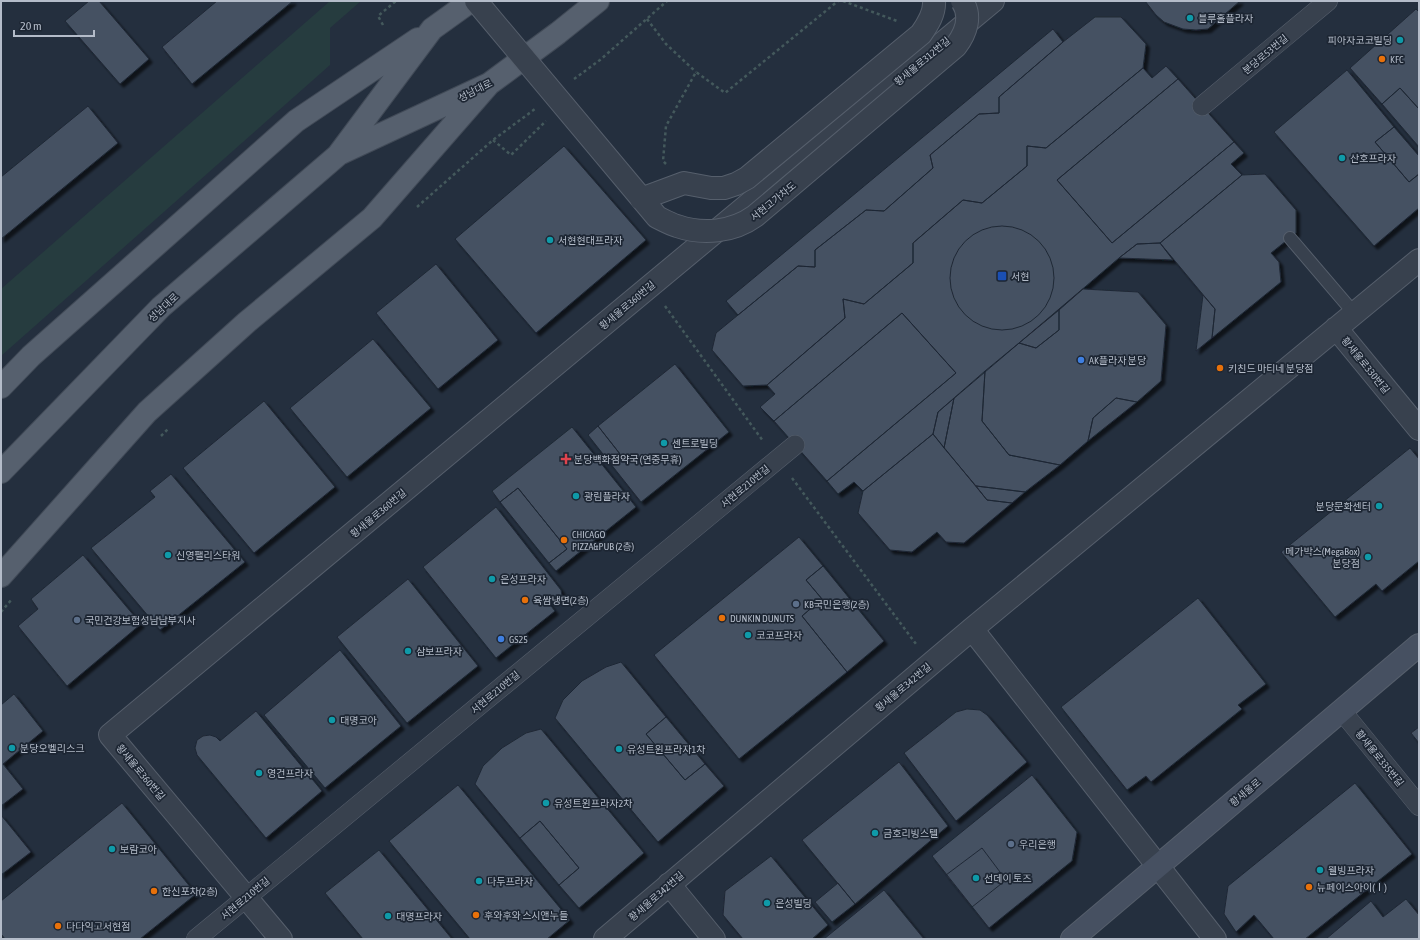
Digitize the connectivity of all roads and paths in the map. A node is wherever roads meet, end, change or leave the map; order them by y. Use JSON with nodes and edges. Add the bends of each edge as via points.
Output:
{"nodes":[{"id":1,"x":396,"y":1,"type":"edge"},
{"id":2,"x":470,"y":1,"type":"edge"},
{"id":3,"x":476,"y":1,"type":"edge"},
{"id":4,"x":598,"y":1,"type":"edge"},
{"id":5,"x":667,"y":1,"type":"edge"},
{"id":6,"x":838,"y":1,"type":"edge"},
{"id":7,"x":843,"y":1,"type":"edge"},
{"id":8,"x":934,"y":1,"type":"edge"},
{"id":9,"x":962,"y":1,"type":"edge"},
{"id":10,"x":993,"y":1,"type":"edge"},
{"id":11,"x":1328,"y":1,"type":"edge"},
{"id":12,"x":647,"y":19,"type":"junction"},
{"id":13,"x":902,"y":23,"type":"dead end"},
{"id":14,"x":383,"y":25,"type":"dead end"},
{"id":15,"x":432,"y":29,"type":"junction"},
{"id":16,"x":696,"y":72,"type":"junction"},
{"id":17,"x":568,"y":83,"type":"dead end"},
{"id":18,"x":489,"y":84,"type":"junction"},
{"id":19,"x":1202,"y":106,"type":"dead end"},
{"id":20,"x":537,"y":107,"type":"dead end"},
{"id":21,"x":549,"y":118,"type":"dead end"},
{"id":22,"x":851,"y":120,"type":"joint"},
{"id":23,"x":493,"y":140,"type":"junction"},
{"id":24,"x":338,"y":155,"type":"junction"},
{"id":25,"x":669,"y":167,"type":"dead end"},
{"id":26,"x":641,"y":199,"type":"junction"},
{"id":27,"x":415,"y":209,"type":"dead end"},
{"id":28,"x":1290,"y":238,"type":"dead end"},
{"id":29,"x":1419,"y":260,"type":"edge"},
{"id":30,"x":1354,"y":313,"type":"junction"},
{"id":31,"x":1336,"y":328,"type":"junction"},
{"id":32,"x":1,"y":387,"type":"edge"},
{"id":33,"x":171,"y":426,"type":"dead end"},
{"id":34,"x":1419,"y":429,"type":"edge"},
{"id":35,"x":160,"y":437,"type":"dead end"},
{"id":36,"x":795,"y":445,"type":"dead end"},
{"id":37,"x":1,"y":472,"type":"edge"},
{"id":38,"x":1,"y":576,"type":"edge"},
{"id":39,"x":16,"y":593,"type":"dead end"},
{"id":40,"x":1,"y":612,"type":"edge"},
{"id":41,"x":972,"y":629,"type":"junction"},
{"id":42,"x":1419,"y":645,"type":"edge"},
{"id":43,"x":1341,"y":710,"type":"junction"},
{"id":44,"x":1419,"y":806,"type":"edge"},
{"id":45,"x":1157,"y":866,"type":"junction"},
{"id":46,"x":669,"y":884,"type":"junction"},
{"id":47,"x":246,"y":898,"type":"junction"},
{"id":48,"x":196,"y":939,"type":"edge"},
{"id":49,"x":281,"y":939,"type":"edge"},
{"id":50,"x":605,"y":939,"type":"edge"},
{"id":51,"x":714,"y":939,"type":"edge"},
{"id":52,"x":1072,"y":939,"type":"edge"},
{"id":53,"x":1215,"y":939,"type":"edge"}],
"edges":[{"from":1,"to":14,"type":"path","via":[[378,16]]},
{"from":2,"to":15,"type":"main road","name":"성남대로"},
{"from":3,"to":26,"type":"street","name":"서현고가차도","bridge":true},
{"from":4,"to":18,"type":"main road","name":"성남대로"},
{"from":5,"to":12,"type":"path"},
{"from":6,"to":16,"type":"path","via":[[725,93]]},
{"from":7,"to":13,"type":"path"},
{"from":8,"to":26,"type":"street","bridge":true,"via":[[930,22],[921,34],[747,178],[724,188],[684,183]]},
{"from":9,"to":26,"type":"street","name":"서현고가차도","bridge":true,"via":[[967,14],[966,29],[956,46],[745,223],[730,229],[697,231],[657,217]]},
{"from":10,"to":22,"type":"street","name":"황새울로312번길"},
{"from":11,"to":19,"type":"street","name":"분당로53번길"},
{"from":12,"to":16,"type":"path","via":[[666,44]]},
{"from":12,"to":17,"type":"path","via":[[600,60]]},
{"from":15,"to":24,"type":"main road","name":"성남대로"},
{"from":15,"to":32,"type":"main road","via":[[296,122],[31,356]]},
{"from":16,"to":25,"type":"path","via":[[666,126],[664,161]]},
{"from":18,"to":24,"type":"main road","name":"성남대로"},
{"from":18,"to":38,"type":"main road","via":[[372,218],[247,322],[147,412]]},
{"from":20,"to":23,"type":"path"},
{"from":21,"to":23,"type":"path","via":[[511,155]]},
{"from":22,"to":47,"type":"street","name":"황새울로360번길","via":[[110,735]]},
{"from":23,"to":27,"type":"path"},
{"from":24,"to":37,"type":"main road","name":"성남대로","via":[[161,308]]},
{"from":28,"to":30,"type":"lane"},
{"from":29,"to":30,"type":"street","name":"황새울로330번길"},
{"from":30,"to":31,"type":"street","name":"황새울로330번길"},
{"from":31,"to":34,"type":"street","name":"황새울로330번길"},
{"from":31,"to":41,"type":"street","name":"황새울로342번길"},
{"from":33,"to":35,"type":"path"},
{"from":36,"to":47,"type":"street","name":"서현로210번길"},
{"from":39,"to":40,"type":"path"},
{"from":41,"to":45,"type":"street"},
{"from":41,"to":46,"type":"street","name":"황새울로342번길"},
{"from":42,"to":43,"type":"main road","name":"황새울로"},
{"from":43,"to":44,"type":"street","name":"황새울로335번길"},
{"from":43,"to":45,"type":"main road","name":"황새울로"},
{"from":45,"to":52,"type":"main road","name":"황새울로"},
{"from":45,"to":53,"type":"street"},
{"from":46,"to":50,"type":"street","name":"황새울로342번길"},
{"from":46,"to":51,"type":"street"},
{"from":47,"to":48,"type":"street","name":"서현로210번길"},
{"from":47,"to":49,"type":"street","name":"황새울로360번길"}]}
